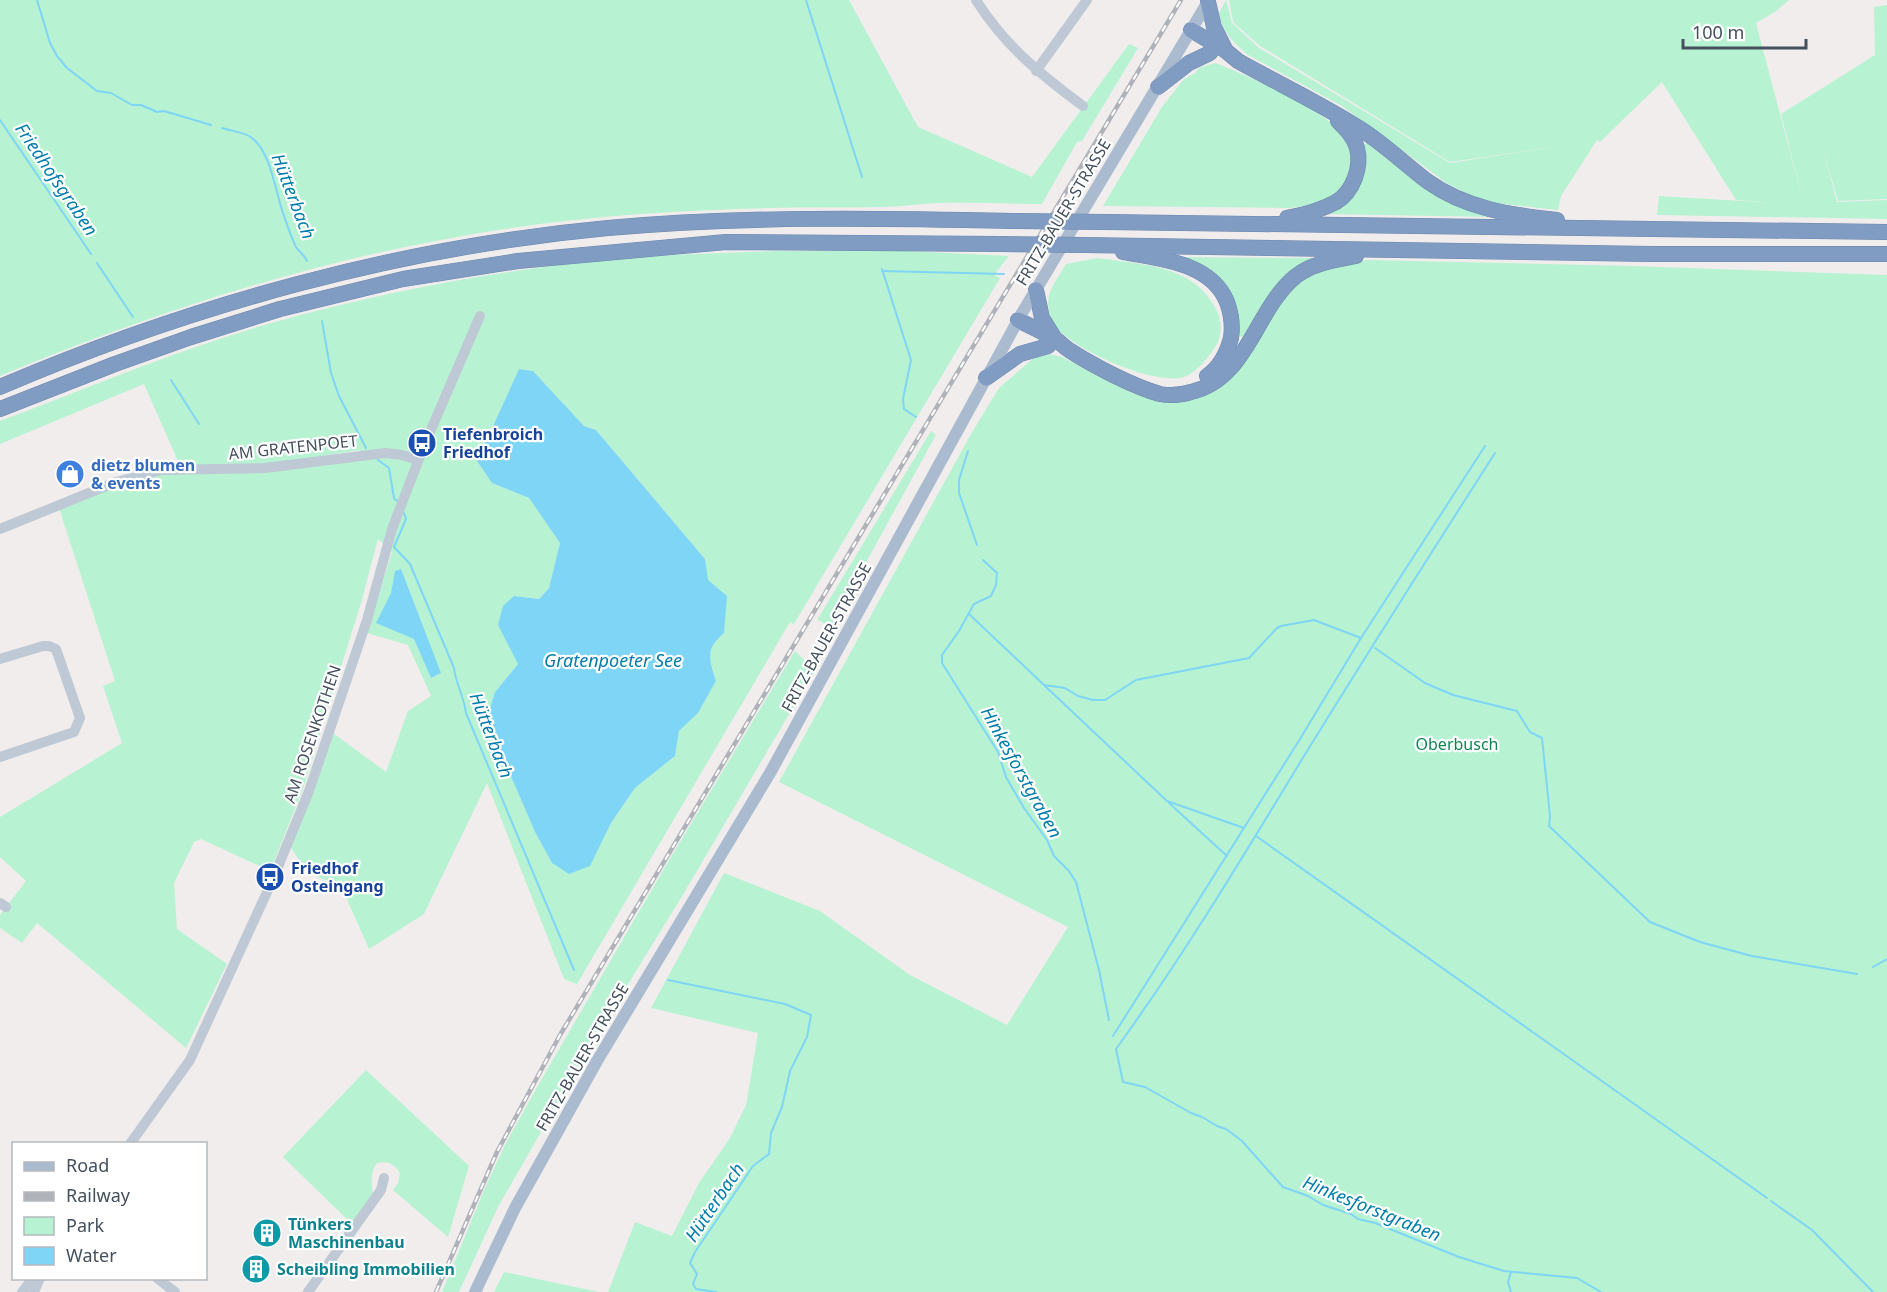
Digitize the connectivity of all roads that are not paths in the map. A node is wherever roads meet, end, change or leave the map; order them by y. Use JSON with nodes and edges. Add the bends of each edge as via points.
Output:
{"nodes":[{"id":1,"x":976,"y":0,"type":"edge"},
{"id":2,"x":1087,"y":0,"type":"edge"},
{"id":3,"x":1208,"y":1,"type":"edge"},
{"id":4,"x":1188,"y":35,"type":"junction"},
{"id":5,"x":1210,"y":53,"type":"junction"},
{"id":6,"x":1232,"y":56,"type":"junction"},
{"id":7,"x":1036,"y":71,"type":"junction"},
{"id":8,"x":1158,"y":87,"type":"junction"},
{"id":9,"x":1083,"y":106,"type":"dead end"},
{"id":10,"x":1325,"y":109,"type":"junction"},
{"id":11,"x":1259,"y":224,"type":"junction"},
{"id":12,"x":1644,"y":230,"type":"junction"},
{"id":13,"x":1887,"y":232,"type":"edge"},
{"id":14,"x":1085,"y":245,"type":"junction"},
{"id":15,"x":1395,"y":250,"type":"junction"},
{"id":16,"x":1887,"y":254,"type":"edge"},
{"id":17,"x":1036,"y":290,"type":"junction"},
{"id":18,"x":480,"y":316,"type":"dead end"},
{"id":19,"x":1016,"y":324,"type":"junction"},
{"id":20,"x":1052,"y":343,"type":"junction"},
{"id":21,"x":986,"y":378,"type":"junction"},
{"id":22,"x":1141,"y":386,"type":"junction"},
{"id":23,"x":0,"y":387,"type":"edge"},
{"id":24,"x":0,"y":409,"type":"edge"},
{"id":25,"x":418,"y":460,"type":"junction"},
{"id":26,"x":0,"y":529,"type":"edge"},
{"id":27,"x":0,"y":659,"type":"edge"},
{"id":28,"x":0,"y":757,"type":"edge"},
{"id":29,"x":131,"y":1142,"type":"edge"},
{"id":30,"x":384,"y":1178,"type":"dead end"},
{"id":31,"x":31,"y":1280,"type":"edge"},
{"id":32,"x":160,"y":1280,"type":"edge"},
{"id":33,"x":22,"y":1292,"type":"edge"},
{"id":34,"x":175,"y":1292,"type":"edge"},
{"id":35,"x":308,"y":1292,"type":"edge"},
{"id":36,"x":475,"y":1292,"type":"edge"}],
"edges":[{"from":1,"to":7,"type":"street","via":[[1012,48]]},
{"from":2,"to":7,"type":"street"},
{"from":3,"to":4,"type":"main road","name":"FRITZ-BAUER-STRASSE"},
{"from":3,"to":6,"type":"highway","via":[[1214,27]]},
{"from":4,"to":5,"type":"highway"},
{"from":4,"to":6,"type":"highway"},
{"from":4,"to":8,"type":"main road","name":"FRITZ-BAUER-STRASSE"},
{"from":5,"to":6,"type":"highway"},
{"from":5,"to":8,"type":"highway","via":[[1189,63]]},
{"from":6,"to":10,"type":"highway"},
{"from":7,"to":9,"type":"street"},
{"from":8,"to":17,"type":"main road","name":"FRITZ-BAUER-STRASSE"},
{"from":10,"to":11,"type":"highway","via":[[1352,135],[1358,148],[1356,177],[1338,201],[1306,214]]},
{"from":10,"to":12,"type":"highway","via":[[1365,132],[1429,182],[1464,201],[1515,215]]},
{"from":11,"to":12,"type":"highway"},
{"from":11,"to":23,"type":"highway","bridge":true,"via":[[914,219],[726,221],[608,228],[526,238],[406,258],[276,290],[168,324]]},
{"from":12,"to":13,"type":"highway"},
{"from":14,"to":15,"type":"highway"},
{"from":14,"to":22,"type":"highway","via":[[1185,265],[1204,274],[1224,295],[1231,312],[1228,350],[1210,374],[1179,387]]},
{"from":14,"to":24,"type":"highway","bridge":true,"via":[[726,242],[518,261],[403,279],[280,309],[115,364]]},
{"from":15,"to":16,"type":"highway"},
{"from":15,"to":22,"type":"highway","via":[[1312,266],[1297,276],[1267,311],[1245,350],[1216,382],[1180,395],[1161,394]]},
{"from":17,"to":19,"type":"main road","name":"FRITZ-BAUER-STRASSE"},
{"from":17,"to":20,"type":"highway"},
{"from":18,"to":25,"type":"street","name":"AM ROSENKOTHEN"},
{"from":19,"to":20,"type":"highway"},
{"from":19,"to":21,"type":"main road","name":"FRITZ-BAUER-STRASSE"},
{"from":20,"to":21,"type":"highway","via":[[1020,354]]},
{"from":20,"to":22,"type":"highway"},
{"from":21,"to":36,"type":"main road","name":"FRITZ-BAUER-STRASSE","via":[[770,773],[597,1061],[515,1208]]},
{"from":25,"to":26,"type":"street","name":"AM GRATENPOET","via":[[385,453],[265,468],[162,470],[116,482]]},
{"from":25,"to":29,"type":"street","name":"AM ROSENKOTHEN","via":[[392,529],[367,620],[309,791],[273,879],[190,1060]]},
{"from":27,"to":28,"type":"street","via":[[43,646],[56,650],[80,718],[74,732]]},
{"from":30,"to":35,"type":"street","via":[[381,1190]]},
{"from":31,"to":33,"type":"street"},
{"from":32,"to":34,"type":"street"}]}
